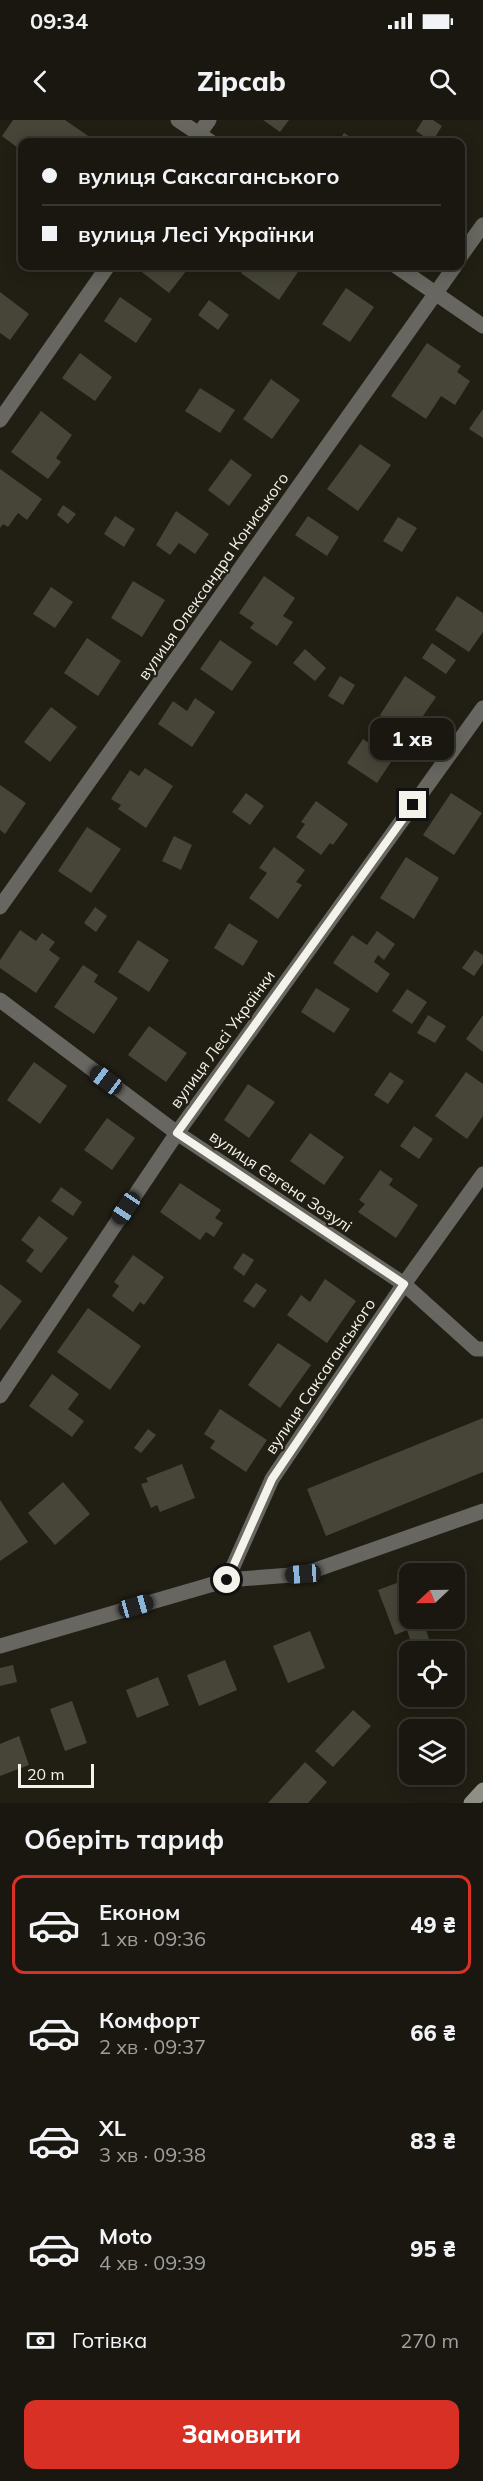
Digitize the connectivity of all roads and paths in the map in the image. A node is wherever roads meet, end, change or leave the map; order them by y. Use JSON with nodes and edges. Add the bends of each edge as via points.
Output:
{"nodes":[{"id":1,"x":178,"y":120,"type":"edge"},
{"id":2,"x":209,"y":120,"type":"edge"},
{"id":3,"x":199,"y":138,"type":"edge"},
{"id":4,"x":202,"y":138,"type":"edge"},
{"id":5,"x":483,"y":225,"type":"edge"},
{"id":6,"x":465,"y":250,"type":"edge"},
{"id":7,"x":105,"y":270,"type":"edge"},
{"id":8,"x":402,"y":270,"type":"edge"},
{"id":9,"x":452,"y":270,"type":"edge"},
{"id":10,"x":436,"y":292,"type":"junction"},
{"id":11,"x":483,"y":326,"type":"edge"},
{"id":12,"x":0,"y":420,"type":"edge"},
{"id":13,"x":483,"y":708,"type":"edge"},
{"id":14,"x":0,"y":907,"type":"edge"},
{"id":15,"x":0,"y":1000,"type":"edge"},
{"id":16,"x":177,"y":1133,"type":"junction"},
{"id":17,"x":483,"y":1174,"type":"edge"},
{"id":18,"x":404,"y":1284,"type":"junction"},
{"id":19,"x":483,"y":1349,"type":"edge"},
{"id":20,"x":0,"y":1396,"type":"edge"},
{"id":21,"x":483,"y":1510,"type":"edge"},
{"id":22,"x":227,"y":1580,"type":"junction"},
{"id":23,"x":0,"y":1646,"type":"edge"},
{"id":24,"x":483,"y":1790,"type":"edge"},
{"id":25,"x":471,"y":1803,"type":"edge"}],
"edges":[{"from":1,"to":3,"type":"street"},
{"from":2,"to":4,"type":"street"},
{"from":5,"to":6,"type":"street"},
{"from":7,"to":12,"type":"street"},
{"from":8,"to":10,"type":"street"},
{"from":9,"to":10,"type":"street","name":"вулиця Олександра Кониського"},
{"from":10,"to":11,"type":"street"},
{"from":10,"to":14,"type":"street","name":"вулиця Олександра Кониського"},
{"from":13,"to":16,"type":"street","name":"вулиця Лесі Українки"},
{"from":15,"to":16,"type":"street","name":"вулиця Євгена Зозулі"},
{"from":16,"to":18,"type":"street","name":"вулиця Євгена Зозулі"},
{"from":16,"to":20,"type":"street","name":"вулиця Лесі Українки"},
{"from":17,"to":18,"type":"street","name":"вулиця Саксаганського"},
{"from":18,"to":19,"type":"street","name":"вулиця Євгена Зозулі","via":[[476,1349]]},
{"from":18,"to":22,"type":"street","name":"вулиця Саксаганського","via":[[272,1479]]},
{"from":21,"to":22,"type":"street","via":[[303,1574]]},
{"from":22,"to":23,"type":"street"},
{"from":24,"to":25,"type":"street"}]}
